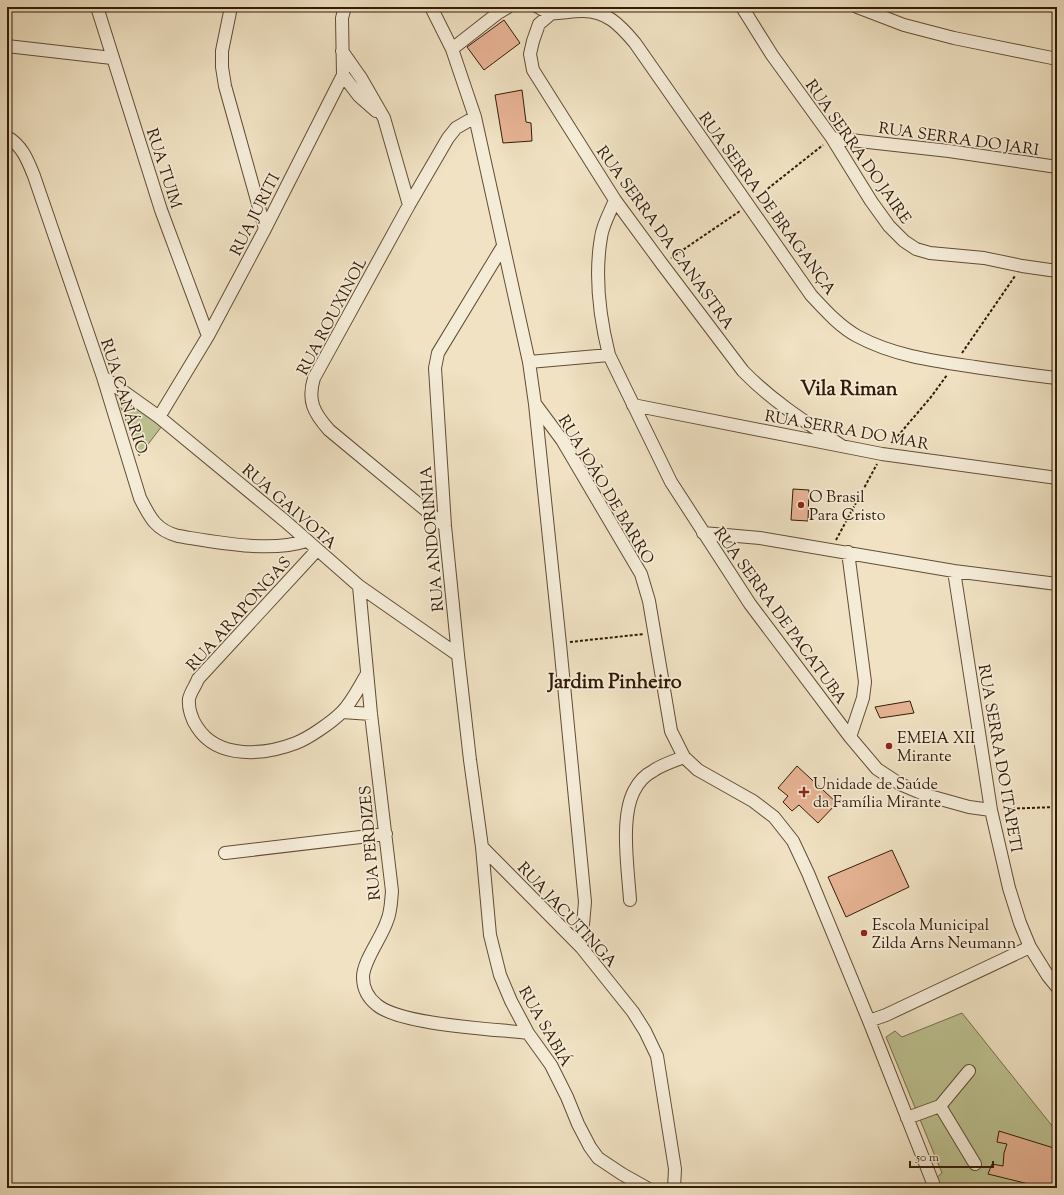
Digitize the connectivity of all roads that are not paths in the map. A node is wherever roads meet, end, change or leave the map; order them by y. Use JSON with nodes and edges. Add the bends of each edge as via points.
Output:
{"nodes":[{"id":1,"x":97,"y":7,"type":"edge"},
{"id":2,"x":231,"y":7,"type":"edge"},
{"id":3,"x":345,"y":7,"type":"edge"},
{"id":4,"x":431,"y":7,"type":"edge"},
{"id":5,"x":508,"y":7,"type":"edge"},
{"id":6,"x":538,"y":7,"type":"edge"},
{"id":7,"x":742,"y":7,"type":"edge"},
{"id":8,"x":857,"y":7,"type":"edge"},
{"id":9,"x":552,"y":13,"type":"junction"},
{"id":10,"x":7,"y":46,"type":"edge"},
{"id":11,"x":452,"y":49,"type":"junction"},
{"id":12,"x":342,"y":51,"type":"junction"},
{"id":13,"x":112,"y":58,"type":"junction"},
{"id":14,"x":1057,"y":59,"type":"edge"},
{"id":15,"x":343,"y":75,"type":"junction"},
{"id":16,"x":475,"y":117,"type":"junction"},
{"id":17,"x":384,"y":118,"type":"junction"},
{"id":18,"x":7,"y":137,"type":"edge"},
{"id":19,"x":832,"y":138,"type":"junction"},
{"id":20,"x":1057,"y":167,"type":"edge"},
{"id":21,"x":615,"y":200,"type":"junction"},
{"id":22,"x":409,"y":205,"type":"junction"},
{"id":23,"x":265,"y":229,"type":"junction"},
{"id":24,"x":503,"y":246,"type":"junction"},
{"id":25,"x":1057,"y":271,"type":"edge"},
{"id":26,"x":208,"y":336,"type":"junction"},
{"id":27,"x":609,"y":355,"type":"junction"},
{"id":28,"x":529,"y":362,"type":"junction"},
{"id":29,"x":103,"y":377,"type":"junction"},
{"id":30,"x":1057,"y":378,"type":"edge"},
{"id":31,"x":535,"y":404,"type":"junction"},
{"id":32,"x":633,"y":405,"type":"junction"},
{"id":33,"x":159,"y":417,"type":"junction"},
{"id":34,"x":842,"y":446,"type":"junction"},
{"id":35,"x":1057,"y":478,"type":"edge"},
{"id":36,"x":445,"y":526,"type":"junction"},
{"id":37,"x":703,"y":533,"type":"junction"},
{"id":38,"x":306,"y":541,"type":"junction"},
{"id":39,"x":317,"y":550,"type":"junction"},
{"id":40,"x":848,"y":552,"type":"junction"},
{"id":41,"x":954,"y":571,"type":"junction"},
{"id":42,"x":1057,"y":584,"type":"edge"},
{"id":43,"x":359,"y":586,"type":"junction"},
{"id":44,"x":458,"y":655,"type":"junction"},
{"id":45,"x":367,"y":674,"type":"junction"},
{"id":46,"x":342,"y":712,"type":"junction"},
{"id":47,"x":371,"y":714,"type":"junction"},
{"id":48,"x":850,"y":737,"type":"junction"},
{"id":49,"x":684,"y":758,"type":"junction"},
{"id":50,"x":991,"y":810,"type":"junction"},
{"id":51,"x":386,"y":834,"type":"junction"},
{"id":52,"x":482,"y":847,"type":"junction"},
{"id":53,"x":226,"y":853,"type":"dead end"},
{"id":54,"x":630,"y":900,"type":"dead end"},
{"id":55,"x":581,"y":947,"type":"junction"},
{"id":56,"x":1030,"y":947,"type":"junction"},
{"id":57,"x":1057,"y":987,"type":"edge"},
{"id":58,"x":869,"y":1021,"type":"junction"},
{"id":59,"x":528,"y":1032,"type":"junction"},
{"id":60,"x":969,"y":1071,"type":"dead end"},
{"id":61,"x":940,"y":1106,"type":"junction"},
{"id":62,"x":907,"y":1118,"type":"junction"},
{"id":63,"x":975,"y":1164,"type":"dead end"},
{"id":64,"x":647,"y":1188,"type":"edge"},
{"id":65,"x":674,"y":1188,"type":"edge"},
{"id":66,"x":935,"y":1188,"type":"edge"}],
"edges":[{"from":1,"to":13,"type":"street","name":"RUA TUIM"},
{"from":2,"to":23,"type":"street","via":[[222,51],[222,67]]},
{"from":3,"to":12,"type":"street","via":[[342,18]]},
{"from":4,"to":11,"type":"street"},
{"from":5,"to":11,"type":"street"},
{"from":6,"to":9,"type":"street","name":"RUA SERRA DE BRAGANÇA"},
{"from":7,"to":19,"type":"street","name":"RUA SERRA DO JAIRE","via":[[772,55]]},
{"from":8,"to":14,"type":"street","via":[[904,25]]},
{"from":9,"to":21,"type":"street","name":"RUA SERRA DA CANASTRA","via":[[539,24],[533,41],[530,54],[533,70]]},
{"from":9,"to":30,"type":"street","name":"RUA SERRA DE BRAGANÇA","via":[[582,10],[602,14],[621,27],[635,43],[811,295],[833,318],[856,335],[880,347],[908,356]]},
{"from":10,"to":13,"type":"street"},
{"from":11,"to":16,"type":"street"},
{"from":12,"to":15,"type":"street"},
{"from":12,"to":17,"type":"street"},
{"from":13,"to":26,"type":"street","name":"RUA TUIM","via":[[161,210]]},
{"from":15,"to":17,"type":"street","via":[[359,96]]},
{"from":15,"to":23,"type":"street","name":"RUA JURITI"},
{"from":16,"to":22,"type":"street","name":"RUA ROUXINOL","via":[[456,128],[448,138]]},
{"from":16,"to":24,"type":"street"},
{"from":17,"to":22,"type":"street"},
{"from":18,"to":29,"type":"street","name":"RUA CANÁRIO","via":[[15,141],[22,150],[34,176]]},
{"from":19,"to":20,"type":"street","name":"RUA SERRA DO JARI","via":[[949,151]]},
{"from":19,"to":25,"type":"street","name":"RUA SERRA DO JAIRE","via":[[889,226],[916,249]]},
{"from":21,"to":27,"type":"street","name":"RUA SERRA DE PACATUBA","via":[[603,229],[599,254],[599,304]]},
{"from":21,"to":34,"type":"street","name":"RUA SERRA DA CANASTRA","via":[[743,370],[758,386],[791,412]]},
{"from":22,"to":36,"type":"street","name":"RUA ROUXINOL","via":[[314,378],[311,400],[315,411],[329,430]]},
{"from":23,"to":26,"type":"street","name":"RUA JURITI"},
{"from":24,"to":28,"type":"street"},
{"from":24,"to":36,"type":"street","name":"RUA ANDORINHA","via":[[438,353],[436,361]]},
{"from":26,"to":33,"type":"street","name":"RUA JURITI"},
{"from":27,"to":28,"type":"street"},
{"from":27,"to":32,"type":"street","name":"RUA SERRA DE PACATUBA"},
{"from":28,"to":31,"type":"street"},
{"from":29,"to":33,"type":"street","name":"RUA GAIVOTA"},
{"from":29,"to":38,"type":"street","name":"RUA CANÁRIO","via":[[140,498],[156,525],[178,536],[256,546],[294,545]]},
{"from":31,"to":49,"type":"street","name":"RUA JOÃO DE BARRO","via":[[562,440],[641,574],[655,632],[671,731]]},
{"from":31,"to":55,"type":"street","via":[[585,902]]},
{"from":32,"to":34,"type":"street","name":"RUA SERRA DO MAR"},
{"from":32,"to":37,"type":"street","name":"RUA SERRA DE PACATUBA","via":[[671,482]]},
{"from":33,"to":38,"type":"street","name":"RUA GAIVOTA"},
{"from":34,"to":35,"type":"street","name":"RUA SERRA DO MAR","via":[[882,454]]},
{"from":36,"to":44,"type":"street","name":"RUA ANDORINHA"},
{"from":37,"to":40,"type":"street","via":[[760,538]]},
{"from":37,"to":48,"type":"street","name":"RUA SERRA DE PACATUBA","via":[[750,604]]},
{"from":38,"to":39,"type":"street","name":"RUA GAIVOTA"},
{"from":39,"to":43,"type":"street","name":"RUA GAIVOTA"},
{"from":39,"to":46,"type":"street","name":"RUA ARAPONGAS","via":[[198,679],[189,699],[192,720],[202,735],[213,744],[230,750],[264,752],[309,736]]},
{"from":40,"to":41,"type":"street"},
{"from":40,"to":48,"type":"street","via":[[864,682],[863,698]]},
{"from":41,"to":42,"type":"street"},
{"from":41,"to":50,"type":"street","name":"RUA SERRA DO ITAPETI"},
{"from":43,"to":44,"type":"street","name":"RUA GAIVOTA"},
{"from":43,"to":45,"type":"street","name":"RUA PERDIZES"},
{"from":44,"to":52,"type":"street","name":"RUA ANDORINHA"},
{"from":45,"to":46,"type":"street","name":"RUA ARAPONGAS"},
{"from":45,"to":47,"type":"street","name":"RUA PERDIZES"},
{"from":46,"to":47,"type":"street"},
{"from":47,"to":51,"type":"street","name":"RUA PERDIZES"},
{"from":48,"to":50,"type":"street","name":"RUA SERRA DE PACATUBA","via":[[877,769],[900,784],[962,806]]},
{"from":49,"to":54,"type":"street","via":[[653,770],[634,790],[630,801],[626,845]]},
{"from":49,"to":58,"type":"street","name":"RUA JOÃO DE BARRO","via":[[698,770],[774,817],[793,841]]},
{"from":50,"to":56,"type":"street","name":"RUA SERRA DO ITAPETI","via":[[1009,888]]},
{"from":51,"to":53,"type":"street"},
{"from":51,"to":59,"type":"street","name":"RUA PERDIZES","via":[[392,892],[387,923],[363,975],[364,987],[369,997],[389,1012],[406,1017]]},
{"from":52,"to":55,"type":"street","name":"RUA JACUTINGA"},
{"from":52,"to":59,"type":"street","name":"RUA SABIÁ","via":[[490,935],[500,975]]},
{"from":55,"to":65,"type":"street","name":"RUA JACUTINGA","via":[[633,1012],[657,1056],[674,1169]]},
{"from":56,"to":57,"type":"street","name":"RUA SERRA DO ITAPETI"},
{"from":56,"to":58,"type":"street"},
{"from":58,"to":62,"type":"street","name":"RUA JOÃO DE BARRO"},
{"from":59,"to":64,"type":"street","name":"RUA SABIÁ","via":[[551,1065],[578,1124],[598,1158]]},
{"from":60,"to":61,"type":"street"},
{"from":61,"to":62,"type":"street"},
{"from":61,"to":63,"type":"street"},
{"from":62,"to":66,"type":"street","name":"RUA JOÃO DE BARRO"}]}
